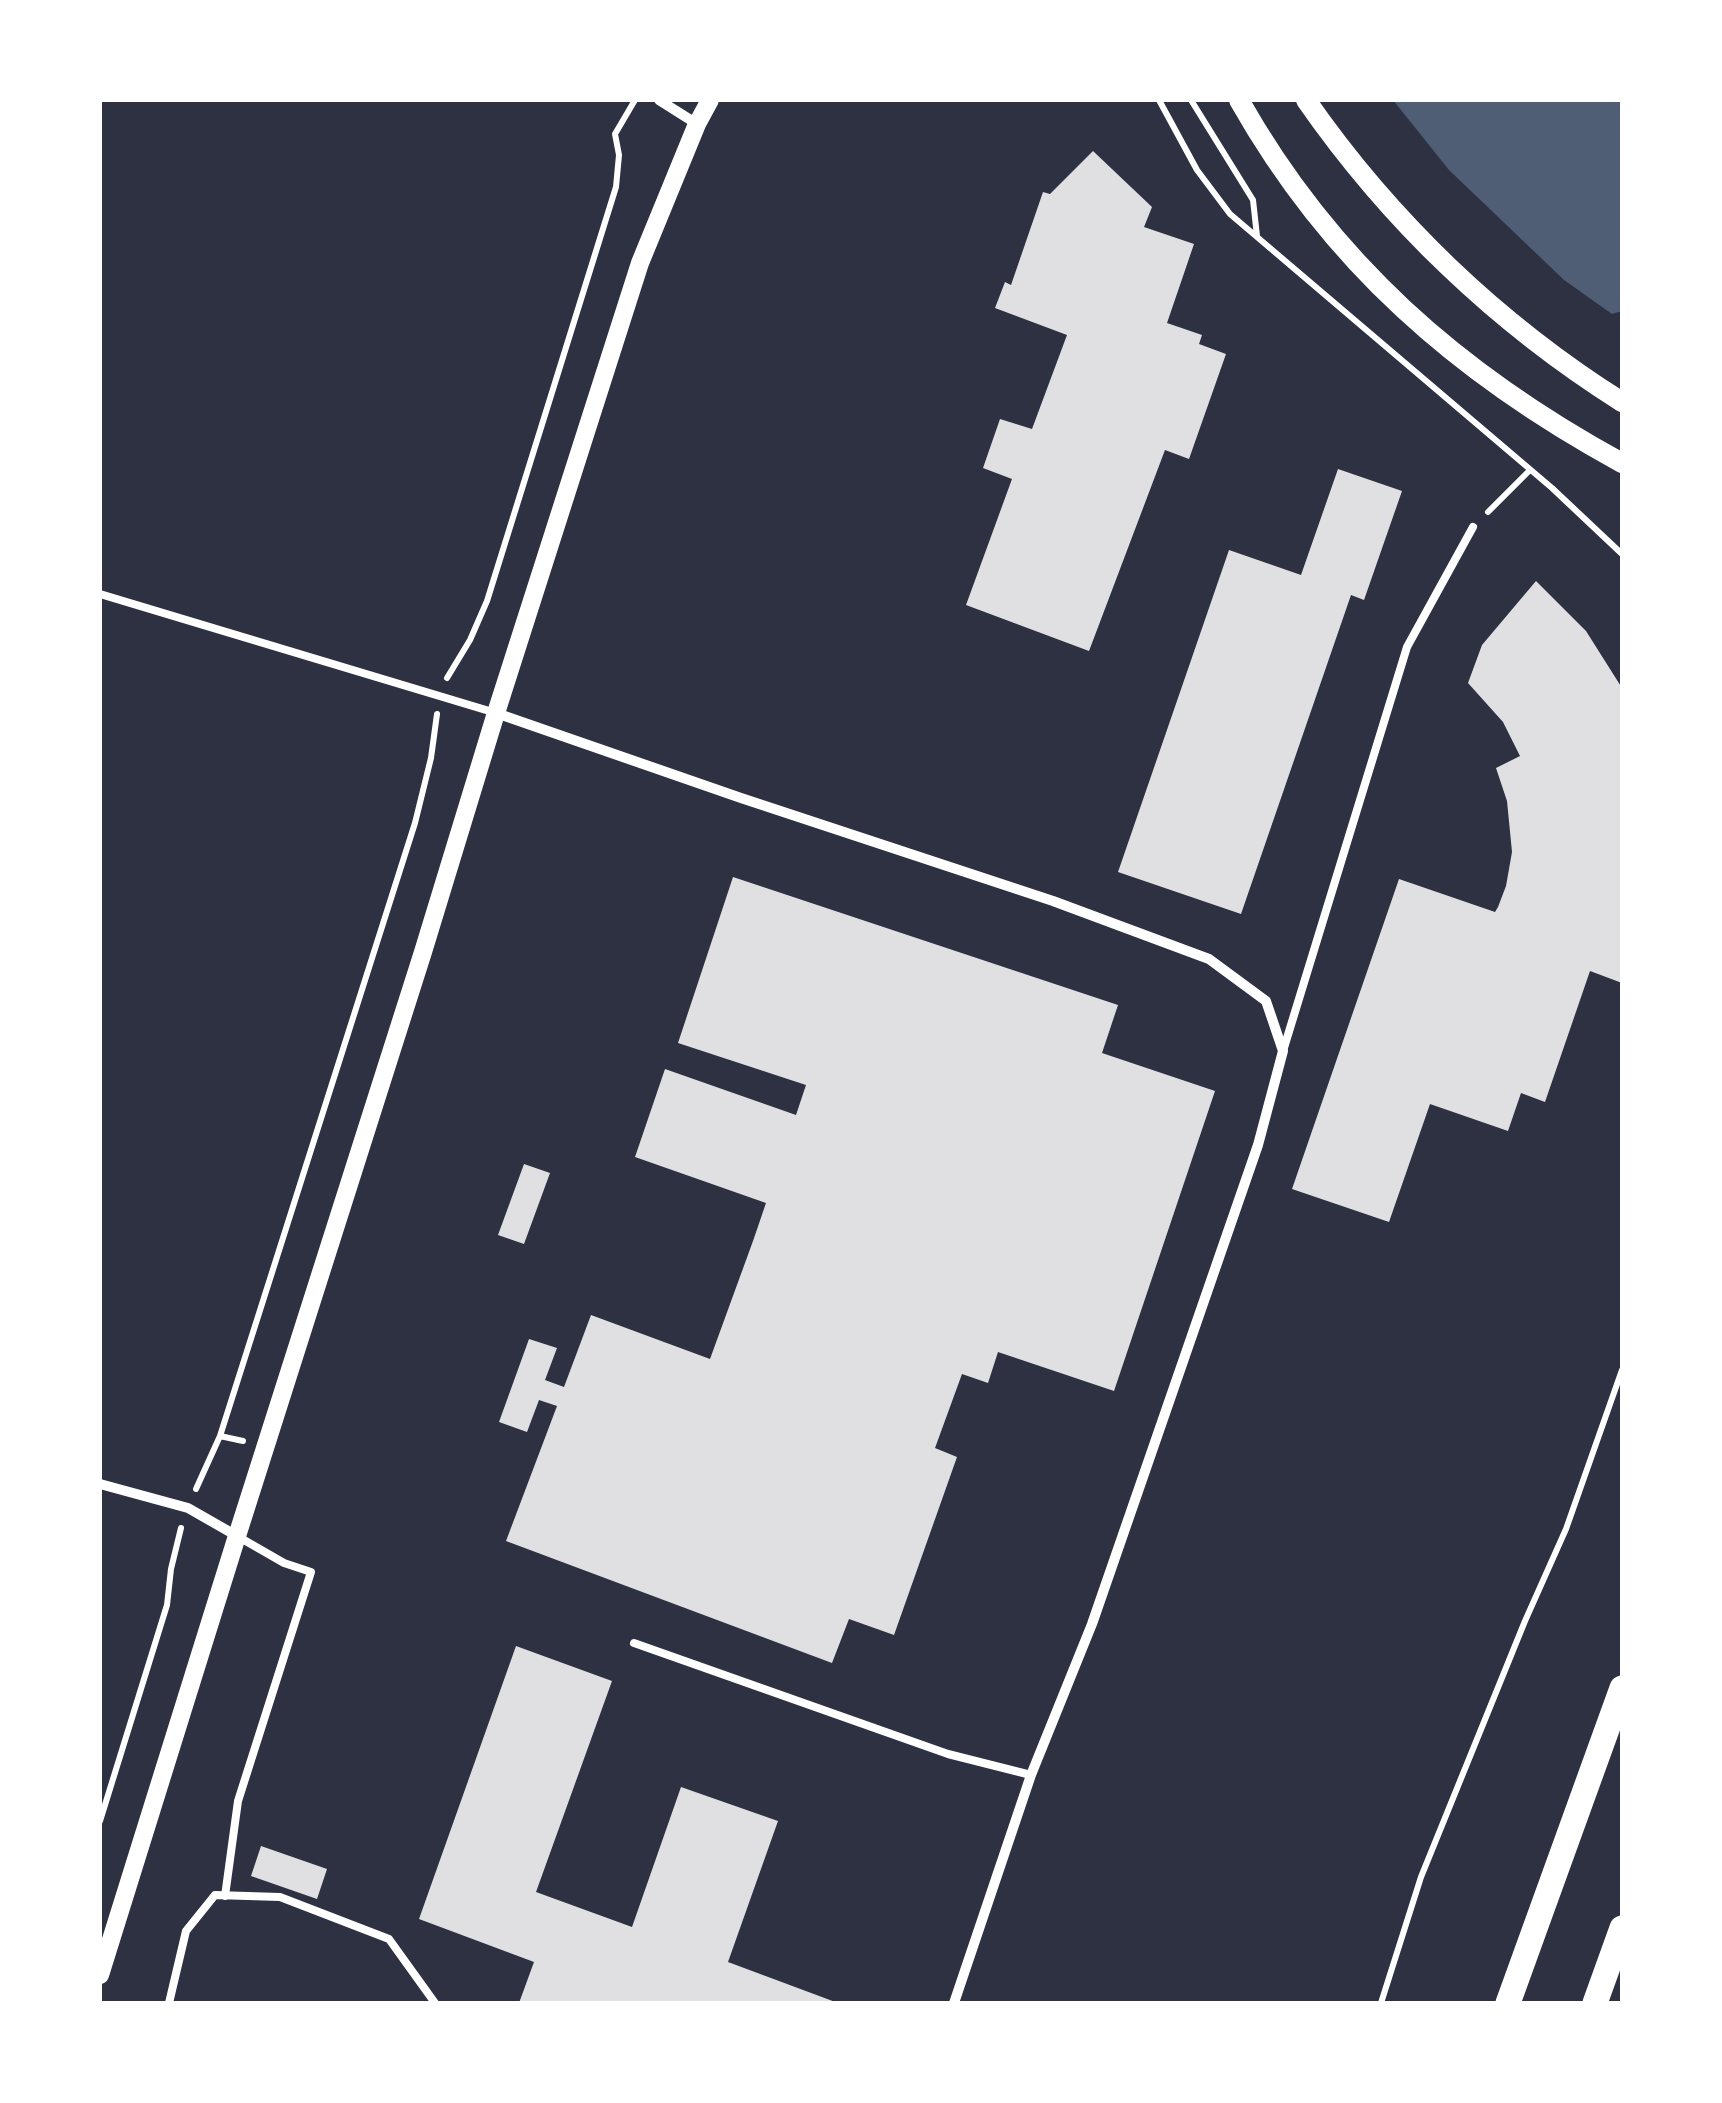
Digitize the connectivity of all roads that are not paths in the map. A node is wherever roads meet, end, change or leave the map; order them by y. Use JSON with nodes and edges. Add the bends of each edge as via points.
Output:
{"nodes":[{"id":1,"x":659,"y":100,"type":"edge"},
{"id":2,"x":710,"y":100,"type":"edge"},
{"id":3,"x":1239,"y":100,"type":"edge"},
{"id":4,"x":1306,"y":100,"type":"edge"},
{"id":5,"x":697,"y":124,"type":"junction"},
{"id":6,"x":1622,"y":402,"type":"edge"},
{"id":7,"x":1532,"y":409,"type":"junction"},
{"id":8,"x":1622,"y":463,"type":"edge"},
{"id":9,"x":1622,"y":476,"type":"edge"},
{"id":10,"x":1472,"y":527,"type":"road end"},
{"id":11,"x":100,"y":594,"type":"edge"},
{"id":12,"x":496,"y":713,"type":"junction"},
{"id":13,"x":1283,"y":1051,"type":"junction"},
{"id":14,"x":100,"y":1484,"type":"edge"},
{"id":15,"x":237,"y":1536,"type":"junction"},
{"id":16,"x":634,"y":1643,"type":"dead end"},
{"id":17,"x":1622,"y":1688,"type":"edge"},
{"id":18,"x":1031,"y":1775,"type":"junction"},
{"id":19,"x":225,"y":1896,"type":"junction"},
{"id":20,"x":1622,"y":1928,"type":"edge"},
{"id":21,"x":100,"y":1975,"type":"edge"},
{"id":22,"x":169,"y":2003,"type":"edge"},
{"id":23,"x":436,"y":2003,"type":"edge"},
{"id":24,"x":954,"y":2003,"type":"edge"},
{"id":25,"x":1508,"y":2003,"type":"edge"},
{"id":26,"x":1595,"y":2003,"type":"edge"}],
"edges":[{"from":1,"to":5,"type":"street"},
{"from":2,"to":5,"type":"street"},
{"from":3,"to":7,"type":"main road","via":[[1333,237],[1371,278],[1470,367]]},
{"from":4,"to":6,"type":"main road","via":[[1368,181],[1444,262],[1530,338]]},
{"from":5,"to":12,"type":"street","via":[[640,263]]},
{"from":7,"to":8,"type":"main road"},
{"from":7,"to":9,"type":"main road"},
{"from":10,"to":13,"type":"lane","via":[[1407,648]]},
{"from":11,"to":12,"type":"lane"},
{"from":12,"to":13,"type":"street","via":[[1209,959],[1266,1001]]},
{"from":12,"to":15,"type":"street"},
{"from":13,"to":18,"type":"street","via":[[1258,1146],[1099,1606]]},
{"from":14,"to":15,"type":"street","via":[[188,1508]]},
{"from":15,"to":19,"type":"lane","via":[[310,1572],[238,1801]]},
{"from":15,"to":21,"type":"street"},
{"from":16,"to":18,"type":"lane","via":[[948,1754]]},
{"from":17,"to":25,"type":"main road"},
{"from":18,"to":24,"type":"street"},
{"from":19,"to":22,"type":"lane","via":[[215,1895],[186,1931]]},
{"from":19,"to":23,"type":"lane","via":[[280,1897],[388,1939]]},
{"from":20,"to":26,"type":"main road"}]}
